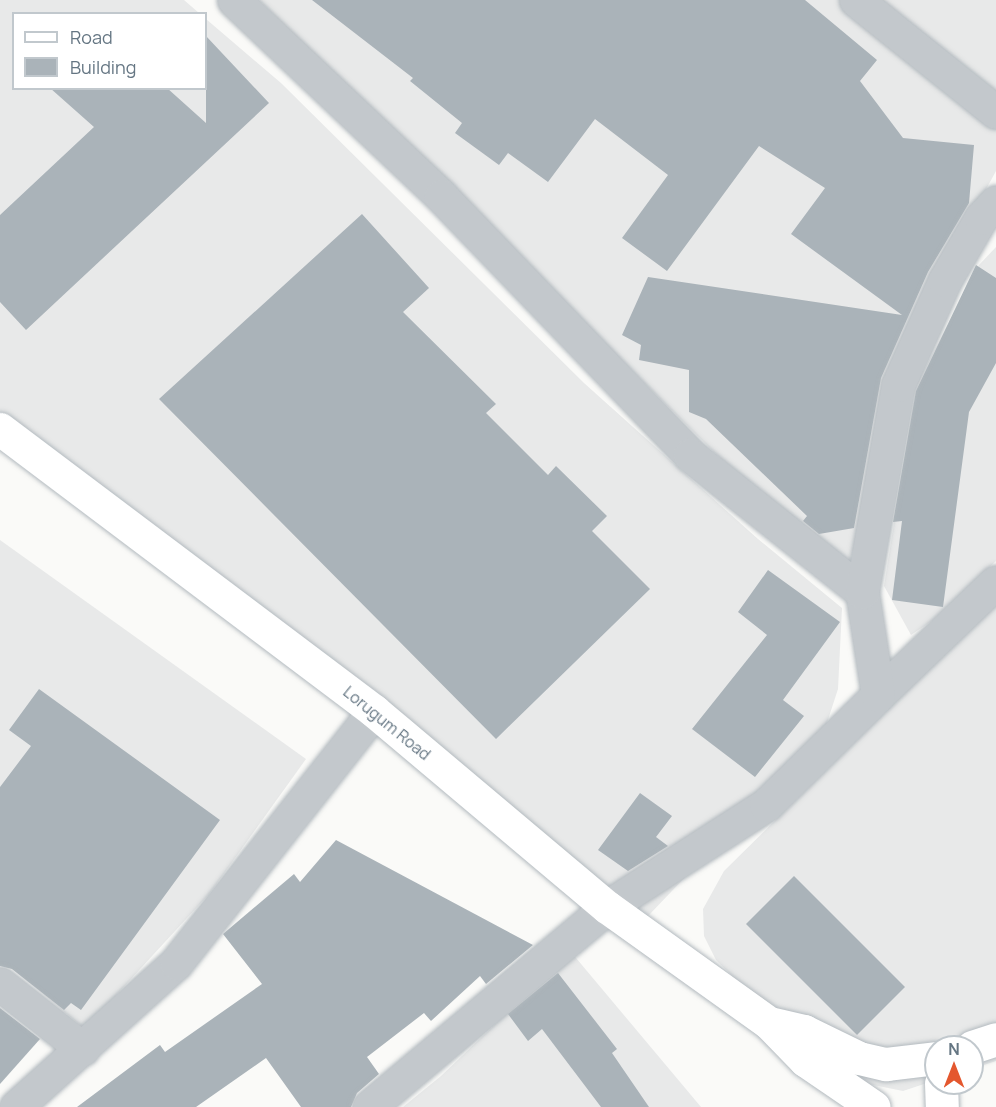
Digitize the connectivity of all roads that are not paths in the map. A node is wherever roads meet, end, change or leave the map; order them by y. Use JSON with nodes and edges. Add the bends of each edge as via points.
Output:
{"nodes":[{"id":1,"x":234,"y":0,"type":"edge"},
{"id":2,"x":856,"y":0,"type":"edge"},
{"id":3,"x":996,"y":112,"type":"edge"},
{"id":4,"x":996,"y":202,"type":"edge"},
{"id":5,"x":0,"y":429,"type":"edge"},
{"id":6,"x":996,"y":582,"type":"edge"},
{"id":7,"x":862,"y":592,"type":"junction"},
{"id":8,"x":878,"y":695,"type":"junction"},
{"id":9,"x":374,"y":711,"type":"junction"},
{"id":10,"x":608,"y":907,"type":"junction"},
{"id":11,"x":0,"y":984,"type":"edge"},
{"id":12,"x":770,"y":1023,"type":"junction"},
{"id":13,"x":83,"y":1049,"type":"junction"},
{"id":14,"x":924,"y":1060,"type":"edge"},
{"id":15,"x":862,"y":1105,"type":"edge"},
{"id":16,"x":16,"y":1107,"type":"edge"},
{"id":17,"x":369,"y":1107,"type":"edge"}],
"edges":[{"from":1,"to":7,"type":"street","via":[[441,195],[690,455]]},
{"from":2,"to":3,"type":"street"},
{"from":4,"to":7,"type":"street","via":[[981,218],[945,280],[898,385]]},
{"from":5,"to":9,"type":"main road","name":"Lorugum Road"},
{"from":6,"to":8,"type":"street"},
{"from":7,"to":8,"type":"street"},
{"from":8,"to":10,"type":"street","via":[[766,806]]},
{"from":9,"to":10,"type":"main road","name":"Lorugum Road"},
{"from":9,"to":13,"type":"street","via":[[176,963]]},
{"from":10,"to":12,"type":"main road","name":"Lorugum Road"},
{"from":10,"to":17,"type":"street"},
{"from":11,"to":13,"type":"street"},
{"from":12,"to":14,"type":"main road","via":[[804,1031],[868,1060]]},
{"from":12,"to":15,"type":"main road","via":[[805,1060]]},
{"from":13,"to":16,"type":"street"}]}
